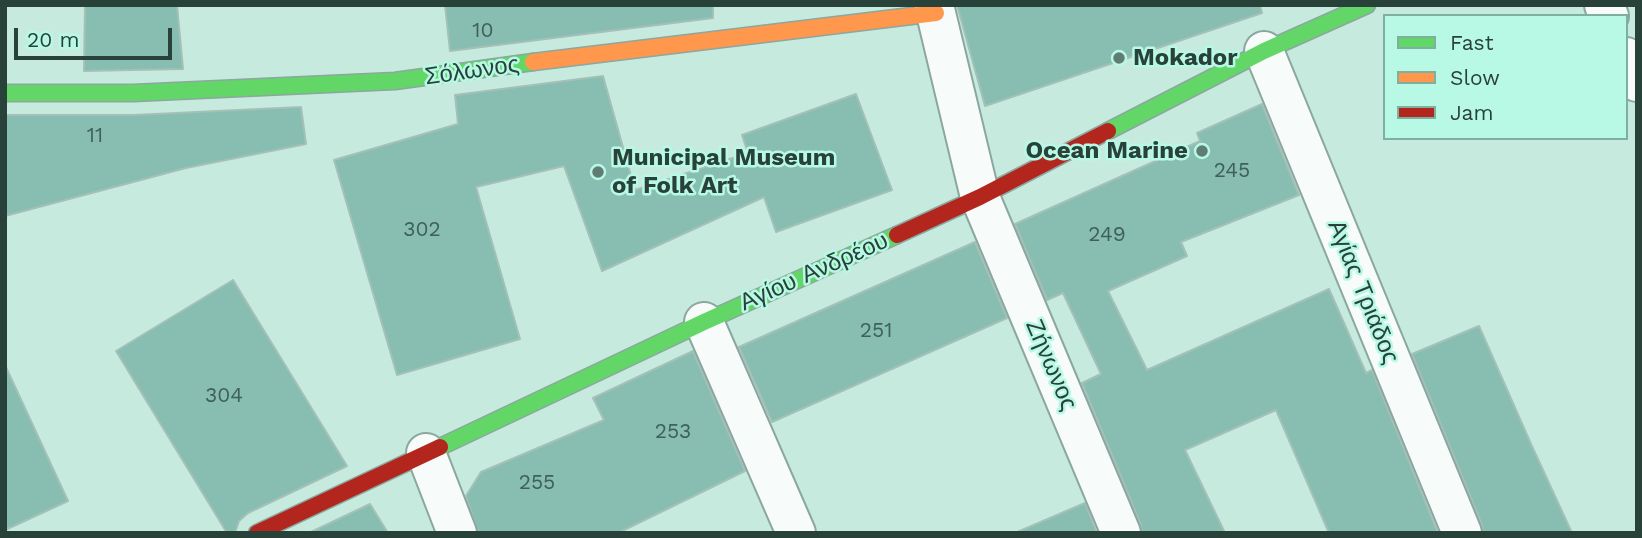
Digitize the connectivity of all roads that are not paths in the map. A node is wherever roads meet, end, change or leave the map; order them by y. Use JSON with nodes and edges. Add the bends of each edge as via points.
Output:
{"nodes":[{"id":1,"x":1367,"y":5,"type":"edge"},
{"id":2,"x":935,"y":9,"type":"edge"},
{"id":3,"x":1264,"y":51,"type":"junction"},
{"id":4,"x":1628,"y":62,"type":"edge"},
{"id":5,"x":1637,"y":82,"type":"edge"},
{"id":6,"x":5,"y":93,"type":"edge"},
{"id":7,"x":980,"y":197,"type":"junction"},
{"id":8,"x":704,"y":322,"type":"junction"},
{"id":9,"x":426,"y":453,"type":"junction"},
{"id":10,"x":257,"y":533,"type":"edge"},
{"id":11,"x":457,"y":533,"type":"edge"},
{"id":12,"x":796,"y":533,"type":"edge"},
{"id":13,"x":1121,"y":533,"type":"edge"},
{"id":14,"x":1462,"y":533,"type":"edge"}],
"edges":[{"from":1,"to":3,"type":"street","name":"Αγίου Ανδρέου"},
{"from":2,"to":6,"type":"street","name":"Σόλωνος","via":[[395,82],[133,93]]},
{"from":2,"to":7,"type":"street","name":"Ζήνωνος"},
{"from":3,"to":7,"type":"street","name":"Αγίου Ανδρέου"},
{"from":3,"to":14,"type":"street","name":"Αγίας Τριάδος"},
{"from":4,"to":5,"type":"street"},
{"from":7,"to":8,"type":"street","name":"Αγίου Ανδρέου"},
{"from":7,"to":13,"type":"street","name":"Ζήνωνος"},
{"from":8,"to":9,"type":"street","name":"Αγίου Ανδρέου"},
{"from":8,"to":12,"type":"street"},
{"from":9,"to":10,"type":"street","name":"Αγίου Ανδρέου"},
{"from":9,"to":11,"type":"street"}]}
